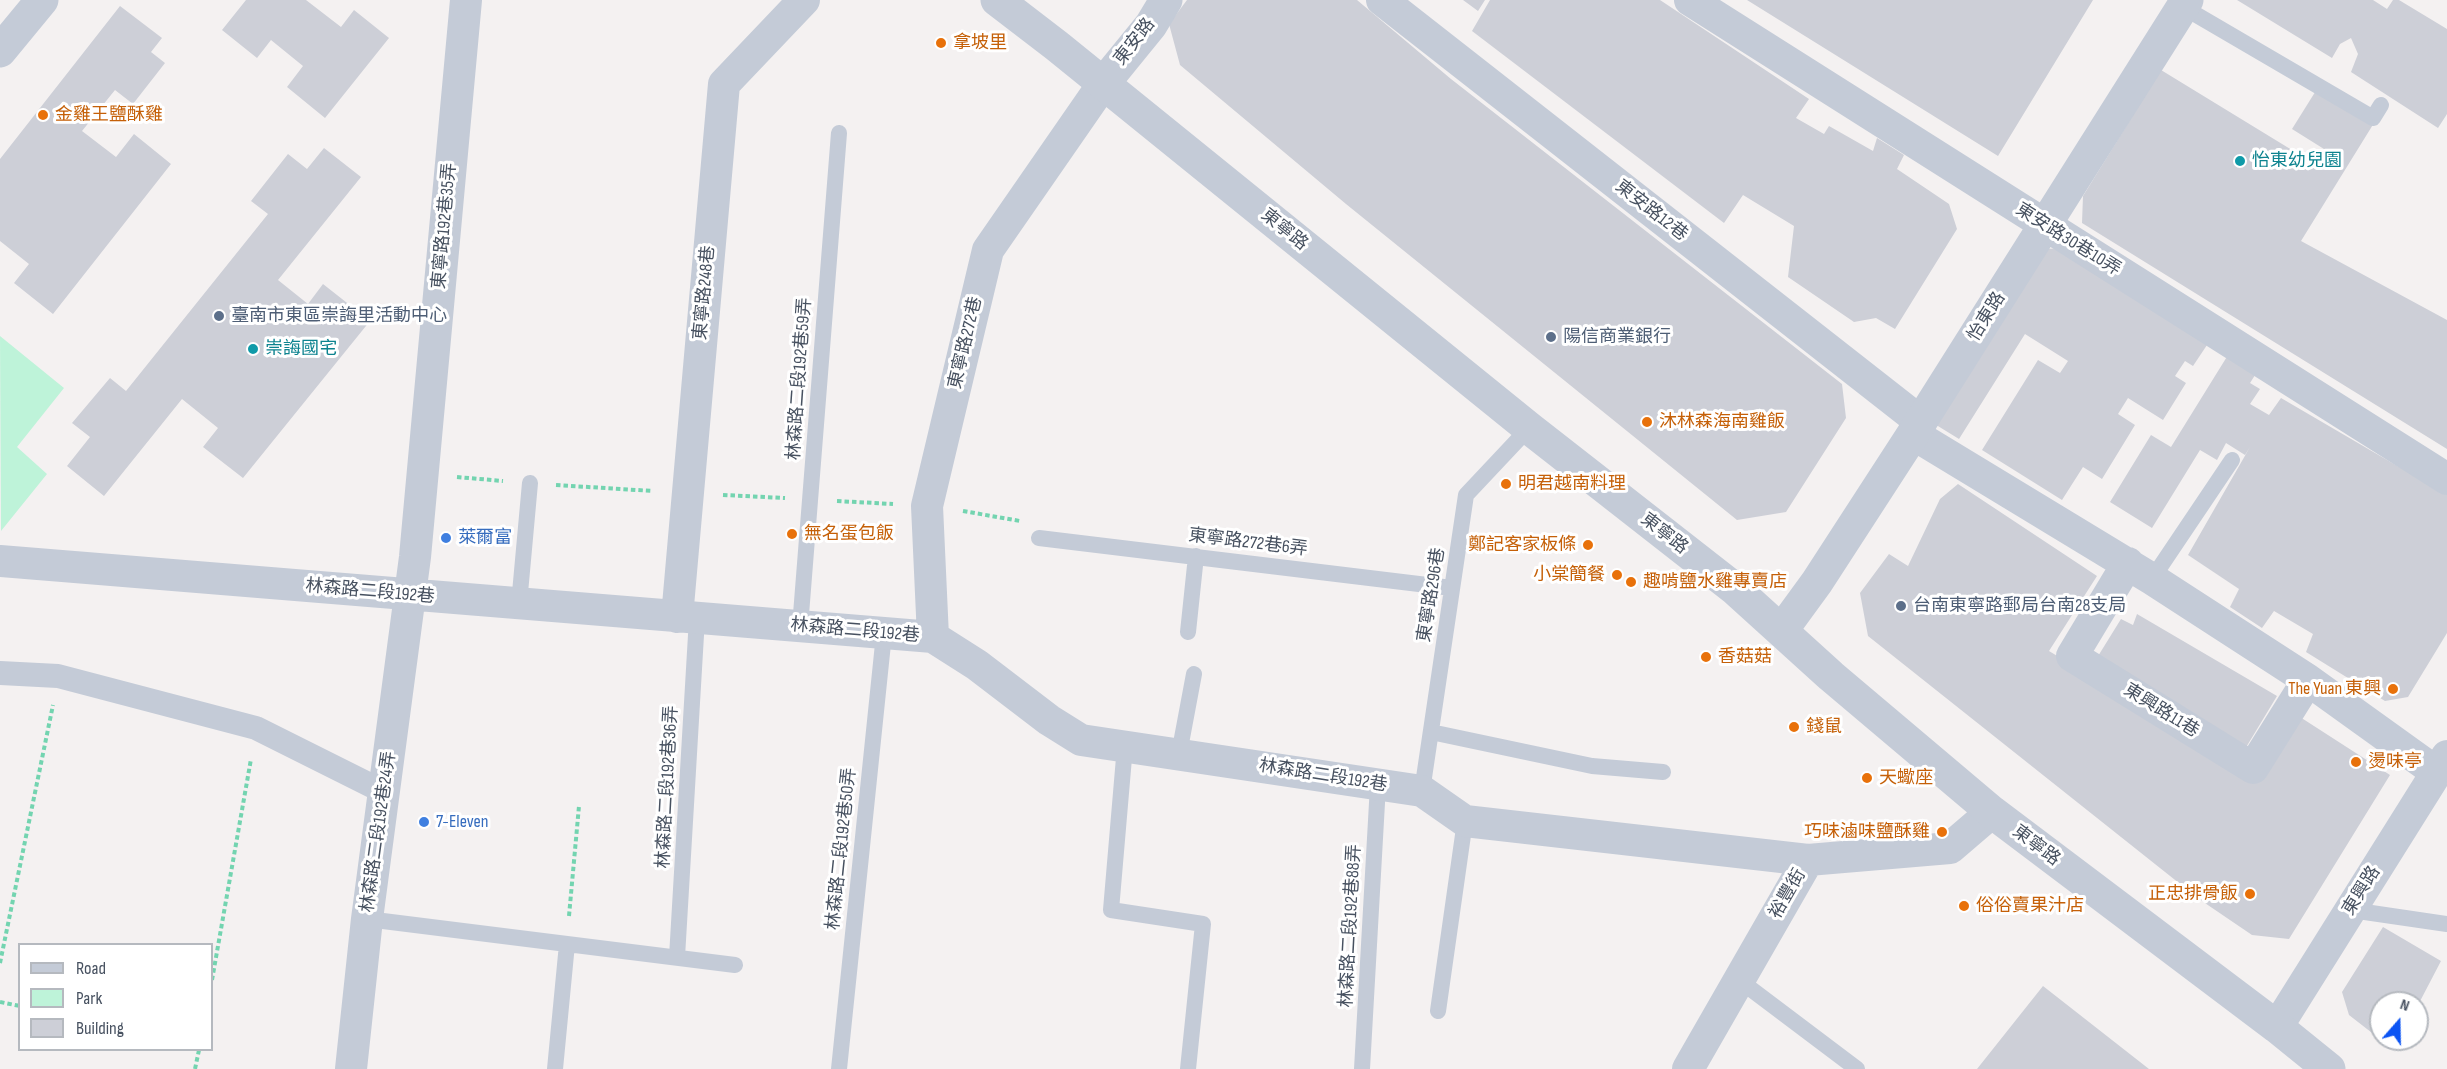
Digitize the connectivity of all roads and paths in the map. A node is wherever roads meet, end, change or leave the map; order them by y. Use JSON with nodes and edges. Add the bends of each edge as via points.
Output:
{"nodes":[{"id":1,"x":42,"y":0,"type":"edge"},
{"id":2,"x":466,"y":0,"type":"edge"},
{"id":3,"x":804,"y":0,"type":"edge"},
{"id":4,"x":997,"y":0,"type":"edge"},
{"id":5,"x":1166,"y":0,"type":"edge"},
{"id":6,"x":1382,"y":0,"type":"edge"},
{"id":7,"x":1690,"y":0,"type":"edge"},
{"id":8,"x":2180,"y":2,"type":"edge"},
{"id":9,"x":0,"y":51,"type":"edge"},
{"id":10,"x":1103,"y":84,"type":"junction"},
{"id":11,"x":2381,"y":105,"type":"dead end"},
{"id":12,"x":839,"y":134,"type":"dead end"},
{"id":13,"x":2044,"y":225,"type":"junction"},
{"id":14,"x":1529,"y":428,"type":"junction"},
{"id":15,"x":1917,"y":428,"type":"junction"},
{"id":16,"x":2232,"y":460,"type":"dead end"},
{"id":17,"x":2447,"y":479,"type":"edge"},
{"id":18,"x":530,"y":483,"type":"dead end"},
{"id":19,"x":927,"y":506,"type":"junction"},
{"id":20,"x":1039,"y":538,"type":"joint"},
{"id":21,"x":1196,"y":556,"type":"junction"},
{"id":22,"x":0,"y":561,"type":"edge"},
{"id":23,"x":2140,"y":571,"type":"junction"},
{"id":24,"x":1452,"y":588,"type":"junction"},
{"id":25,"x":411,"y":595,"type":"junction"},
{"id":26,"x":519,"y":604,"type":"junction"},
{"id":27,"x":687,"y":617,"type":"junction"},
{"id":28,"x":800,"y":627,"type":"junction"},
{"id":29,"x":1782,"y":630,"type":"junction"},
{"id":30,"x":1188,"y":632,"type":"dead end"},
{"id":31,"x":884,"y":634,"type":"junction"},
{"id":32,"x":933,"y":637,"type":"junction"},
{"id":33,"x":0,"y":672,"type":"edge"},
{"id":34,"x":1194,"y":674,"type":"dead end"},
{"id":35,"x":58,"y":676,"type":"junction"},
{"id":36,"x":2308,"y":680,"type":"junction"},
{"id":37,"x":256,"y":728,"type":"junction"},
{"id":38,"x":1431,"y":732,"type":"junction"},
{"id":39,"x":1125,"y":746,"type":"junction"},
{"id":40,"x":1179,"y":754,"type":"junction"},
{"id":41,"x":2442,"y":764,"type":"edge"},
{"id":42,"x":1663,"y":772,"type":"dead end"},
{"id":43,"x":1378,"y":785,"type":"junction"},
{"id":44,"x":1422,"y":791,"type":"junction"},
{"id":45,"x":384,"y":792,"type":"junction"},
{"id":46,"x":579,"y":806,"type":"dead end"},
{"id":47,"x":1992,"y":812,"type":"junction"},
{"id":48,"x":1465,"y":822,"type":"junction"},
{"id":49,"x":1808,"y":860,"type":"junction"},
{"id":50,"x":2351,"y":910,"type":"junction"},
{"id":51,"x":367,"y":919,"type":"junction"},
{"id":52,"x":2447,"y":924,"type":"edge"},
{"id":53,"x":567,"y":944,"type":"junction"},
{"id":54,"x":677,"y":957,"type":"junction"},
{"id":55,"x":0,"y":963,"type":"edge"},
{"id":56,"x":735,"y":965,"type":"dead end"},
{"id":57,"x":213,"y":974,"type":"edge"},
{"id":58,"x":1739,"y":980,"type":"junction"},
{"id":59,"x":0,"y":1002,"type":"edge"},
{"id":60,"x":18,"y":1006,"type":"edge"},
{"id":61,"x":1438,"y":1011,"type":"dead end"},
{"id":62,"x":2277,"y":1027,"type":"junction"},
{"id":63,"x":199,"y":1051,"type":"edge"},
{"id":64,"x":195,"y":1069,"type":"edge"},
{"id":65,"x":351,"y":1069,"type":"edge"},
{"id":66,"x":555,"y":1069,"type":"edge"},
{"id":67,"x":839,"y":1069,"type":"edge"},
{"id":68,"x":1188,"y":1069,"type":"edge"},
{"id":69,"x":1362,"y":1069,"type":"edge"},
{"id":70,"x":1688,"y":1069,"type":"edge"},
{"id":71,"x":1857,"y":1069,"type":"edge"},
{"id":72,"x":2329,"y":1069,"type":"edge"}],
"edges":[{"from":1,"to":9,"type":"street"},
{"from":2,"to":25,"type":"street","name":"東寧路192巷35弄"},
{"from":3,"to":27,"type":"street","name":"東寧路248巷","via":[[724,84]]},
{"from":4,"to":10,"type":"street","name":"東寧路"},
{"from":5,"to":10,"type":"street","name":"東安路"},
{"from":6,"to":15,"type":"street","name":"東安路12巷"},
{"from":7,"to":13,"type":"street","name":"東安路30巷10弄"},
{"from":8,"to":11,"type":"lane","via":[[2373,118]]},
{"from":8,"to":13,"type":"street","name":"怡東路"},
{"from":10,"to":14,"type":"street","name":"東寧路"},
{"from":10,"to":19,"type":"street","name":"東寧路272巷","via":[[988,250]]},
{"from":12,"to":28,"type":"lane","name":"林森路二段192巷59弄"},
{"from":13,"to":15,"type":"street","name":"怡東路"},
{"from":13,"to":17,"type":"street","name":"東安路30巷10弄"},
{"from":14,"to":24,"type":"lane","name":"東寧路296巷","via":[[1466,495]]},
{"from":14,"to":29,"type":"street","name":"東寧路"},
{"from":15,"to":23,"type":"street"},
{"from":15,"to":29,"type":"street","name":"怡東路"},
{"from":16,"to":23,"type":"lane"},
{"from":18,"to":26,"type":"lane"},
{"from":19,"to":20,"type":"path","via":[[1037,524]]},
{"from":19,"to":32,"type":"street","name":"東寧路272巷"},
{"from":20,"to":21,"type":"lane","name":"東寧路272巷6弄"},
{"from":21,"to":24,"type":"lane","name":"東寧路272巷6弄"},
{"from":21,"to":30,"type":"lane"},
{"from":22,"to":25,"type":"street","name":"林森路二段192巷"},
{"from":23,"to":36,"type":"street"},
{"from":23,"to":36,"type":"street","name":"東興路11巷","via":[[2072,656],[2253,768]]},
{"from":24,"to":38,"type":"lane","name":"東寧路296巷"},
{"from":25,"to":26,"type":"street","name":"林森路二段192巷"},
{"from":25,"to":45,"type":"street","name":"林森路二段192巷24弄"},
{"from":26,"to":27,"type":"street","name":"林森路二段192巷"},
{"from":27,"to":28,"type":"street","name":"林森路二段192巷"},
{"from":27,"to":54,"type":"lane","name":"林森路二段192巷36弄"},
{"from":28,"to":31,"type":"street","name":"林森路二段192巷"},
{"from":29,"to":47,"type":"street","name":"東寧路"},
{"from":31,"to":32,"type":"street","name":"林森路二段192巷"},
{"from":31,"to":67,"type":"lane","name":"林森路二段192巷50弄"},
{"from":32,"to":39,"type":"street","name":"林森路二段192巷","via":[[1081,740]]},
{"from":33,"to":35,"type":"street"},
{"from":34,"to":40,"type":"lane"},
{"from":35,"to":37,"type":"street"},
{"from":35,"to":55,"type":"path"},
{"from":36,"to":41,"type":"street"},
{"from":37,"to":45,"type":"street"},
{"from":37,"to":57,"type":"path"},
{"from":38,"to":42,"type":"lane","via":[[1593,766]]},
{"from":38,"to":44,"type":"lane","name":"東寧路296巷"},
{"from":39,"to":40,"type":"street","name":"林森路二段192巷"},
{"from":39,"to":68,"type":"lane","via":[[1111,910],[1203,924]]},
{"from":40,"to":43,"type":"street","name":"林森路二段192巷"},
{"from":41,"to":50,"type":"street","name":"東興路"},
{"from":43,"to":44,"type":"street","name":"林森路二段192巷"},
{"from":43,"to":69,"type":"lane","name":"林森路二段192巷88弄"},
{"from":44,"to":48,"type":"street","name":"林森路二段192巷"},
{"from":45,"to":51,"type":"street","name":"林森路二段192巷24弄"},
{"from":46,"to":53,"type":"path"},
{"from":47,"to":49,"type":"street","name":"裕豐街","via":[[1950,848]]},
{"from":47,"to":62,"type":"street","name":"東寧路"},
{"from":48,"to":49,"type":"street","name":"林森路二段192巷"},
{"from":48,"to":61,"type":"lane"},
{"from":49,"to":58,"type":"street","name":"裕豐街"},
{"from":50,"to":52,"type":"lane"},
{"from":50,"to":62,"type":"street","name":"東興路"},
{"from":51,"to":53,"type":"lane"},
{"from":51,"to":65,"type":"street","name":"林森路二段192巷24弄"},
{"from":53,"to":54,"type":"lane"},
{"from":53,"to":66,"type":"lane"},
{"from":54,"to":56,"type":"lane"},
{"from":58,"to":70,"type":"street","name":"裕豐街"},
{"from":58,"to":71,"type":"lane"},
{"from":59,"to":60,"type":"path"},
{"from":62,"to":72,"type":"street","name":"東寧路"},
{"from":63,"to":64,"type":"path"}]}
